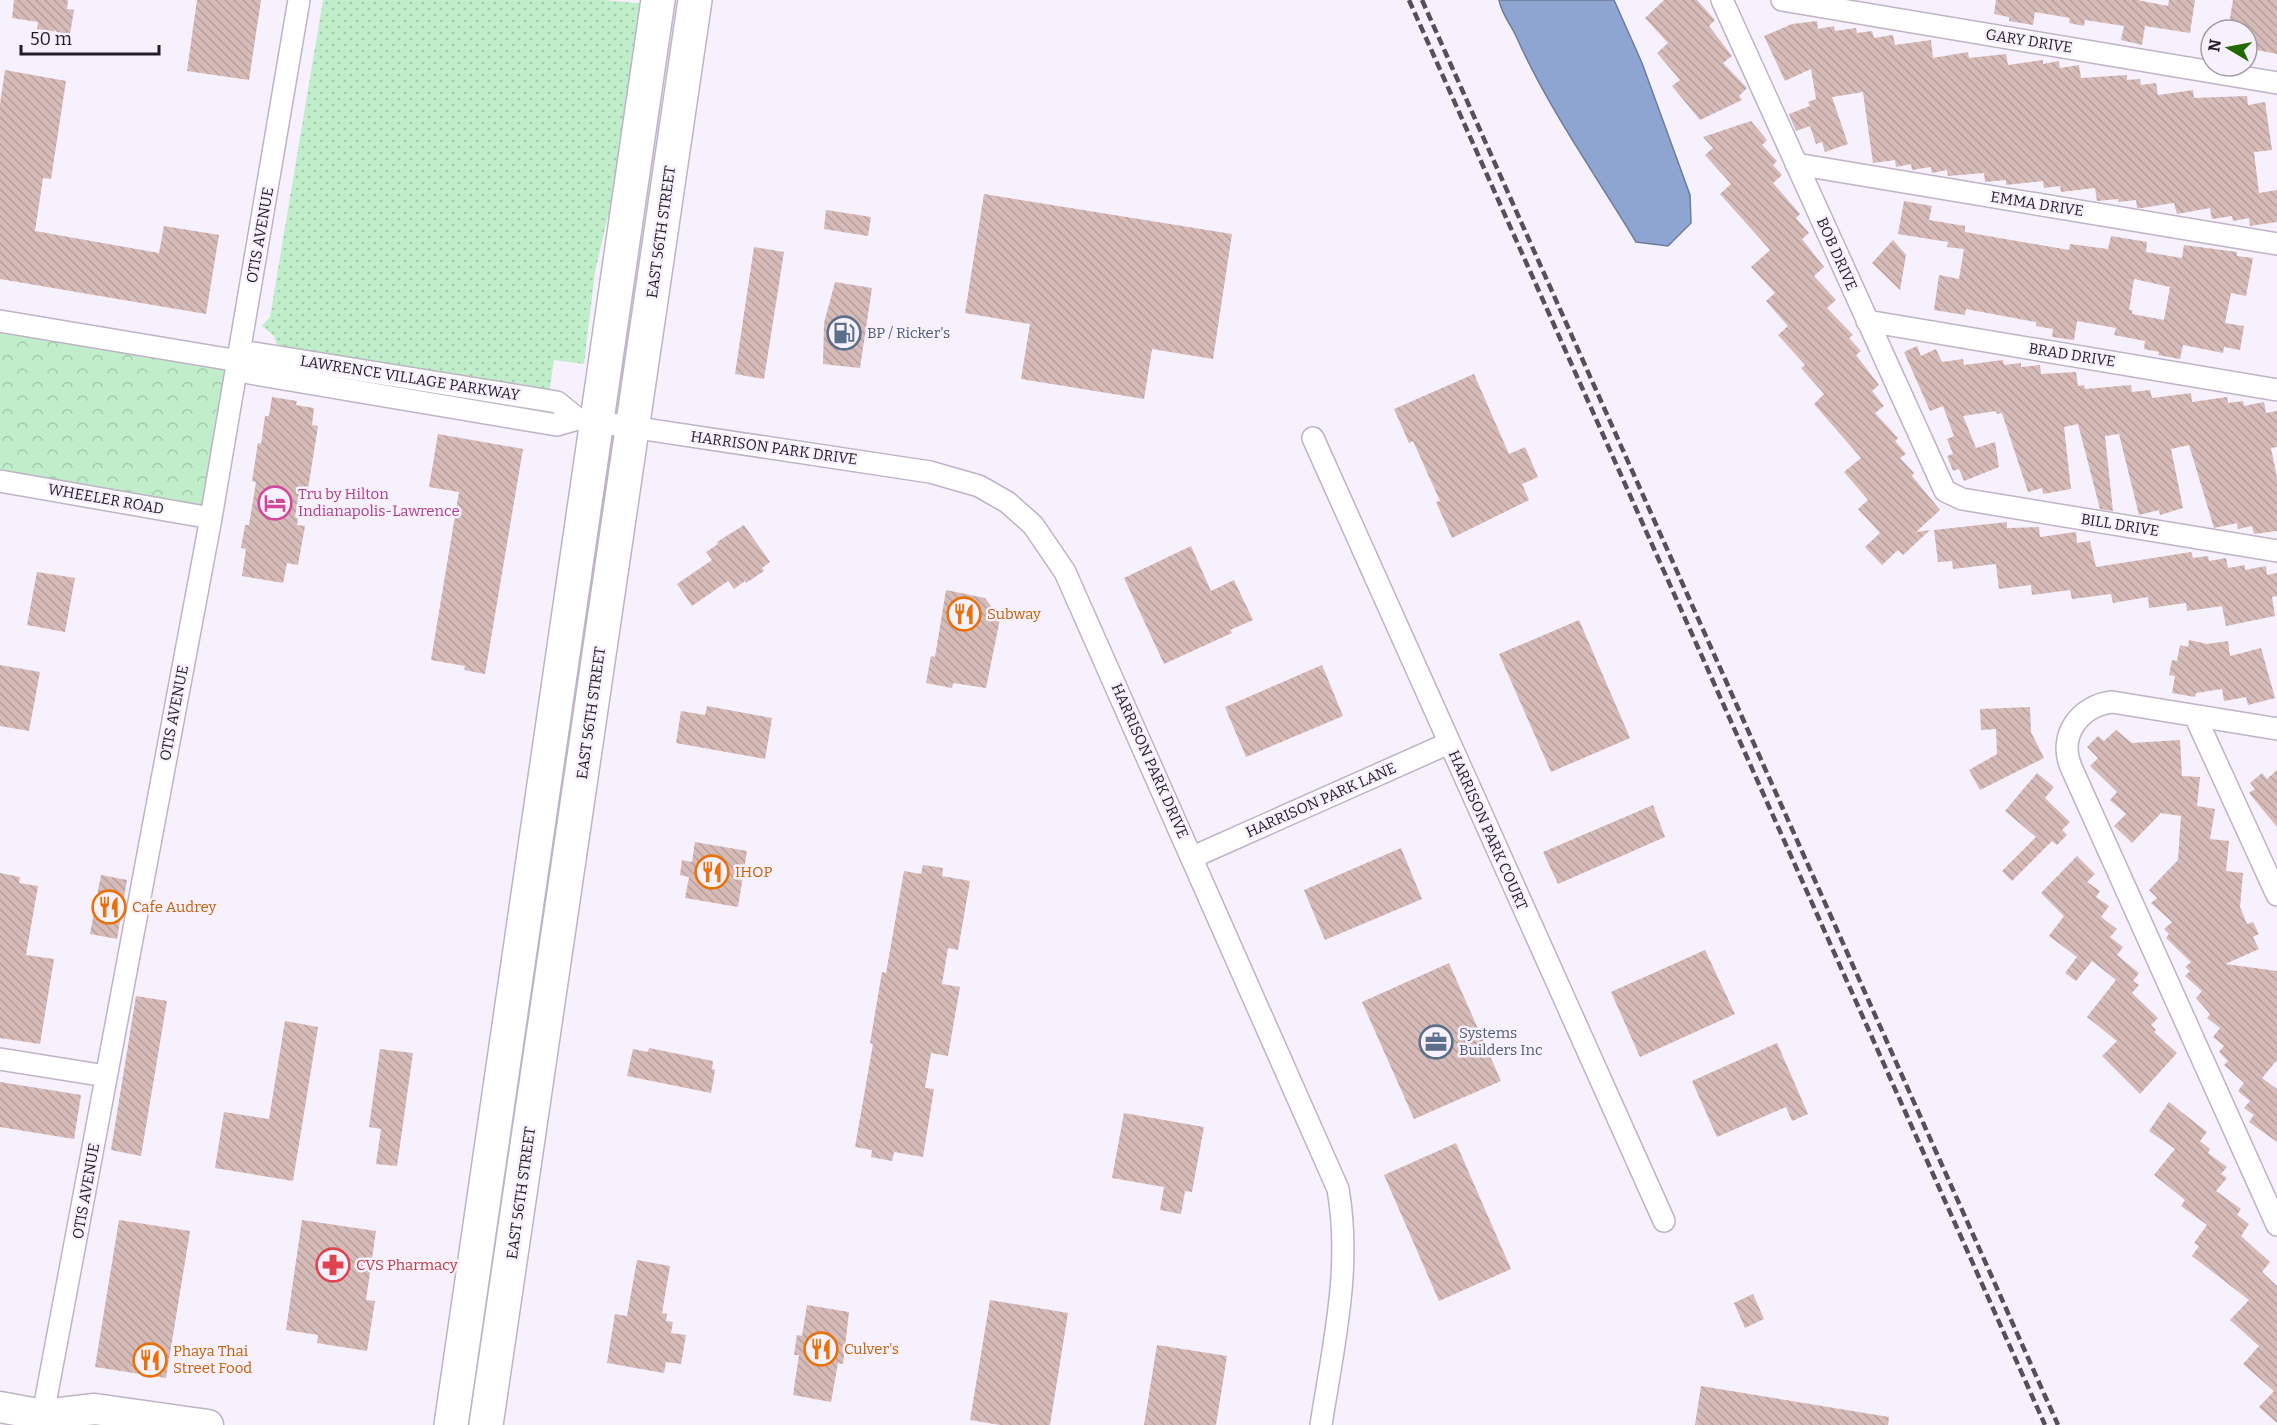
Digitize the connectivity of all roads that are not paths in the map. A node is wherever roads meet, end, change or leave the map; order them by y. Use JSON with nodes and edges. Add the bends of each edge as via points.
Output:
{"nodes":[{"id":1,"x":299,"y":0,"type":"edge"},
{"id":2,"x":658,"y":0,"type":"edge"},
{"id":3,"x":679,"y":0,"type":"edge"},
{"id":4,"x":695,"y":0,"type":"edge"},
{"id":5,"x":1722,"y":0,"type":"edge"},
{"id":6,"x":1782,"y":0,"type":"edge"},
{"id":7,"x":2277,"y":83,"type":"edge"},
{"id":8,"x":1796,"y":164,"type":"junction"},
{"id":9,"x":667,"y":190,"type":"junction"},
{"id":10,"x":2277,"y":244,"type":"edge"},
{"id":11,"x":0,"y":321,"type":"edge"},
{"id":12,"x":1867,"y":321,"type":"junction"},
{"id":13,"x":238,"y":361,"type":"junction"},
{"id":14,"x":2277,"y":390,"type":"edge"},
{"id":15,"x":604,"y":423,"type":"junction"},
{"id":16,"x":1313,"y":438,"type":"dead end"},
{"id":17,"x":0,"y":481,"type":"edge"},
{"id":18,"x":1962,"y":499,"type":"joint"},
{"id":19,"x":211,"y":518,"type":"junction"},
{"id":20,"x":2277,"y":551,"type":"edge"},
{"id":21,"x":2195,"y":716,"type":"junction"},
{"id":22,"x":2277,"y":729,"type":"edge"},
{"id":23,"x":1449,"y":743,"type":"junction"},
{"id":24,"x":540,"y":814,"type":"junction"},
{"id":25,"x":1193,"y":856,"type":"junction"},
{"id":26,"x":2277,"y":895,"type":"edge"},
{"id":27,"x":555,"y":959,"type":"junction"},
{"id":28,"x":509,"y":1030,"type":"junction"},
{"id":29,"x":0,"y":1059,"type":"edge"},
{"id":30,"x":106,"y":1076,"type":"junction"},
{"id":31,"x":529,"y":1136,"type":"junction"},
{"id":32,"x":1664,"y":1221,"type":"dead end"},
{"id":33,"x":2277,"y":1225,"type":"edge"},
{"id":34,"x":0,"y":1407,"type":"edge"},
{"id":35,"x":48,"y":1422,"type":"edge"},
{"id":36,"x":208,"y":1425,"type":"edge"},
{"id":37,"x":451,"y":1425,"type":"edge"},
{"id":38,"x":486,"y":1425,"type":"edge"},
{"id":39,"x":1321,"y":1425,"type":"edge"}],
"edges":[{"from":1,"to":13,"type":"street","name":"OTIS AVENUE"},
{"from":2,"to":15,"type":"main road","name":"EAST 56TH STREET"},
{"from":3,"to":9,"type":"main road","via":[[670,82]]},
{"from":4,"to":9,"type":"main road","name":"EAST 56TH STREET"},
{"from":5,"to":8,"type":"street","name":"BOB DRIVE"},
{"from":6,"to":7,"type":"street","name":"GARY DRIVE"},
{"from":8,"to":10,"type":"street","name":"EMMA DRIVE"},
{"from":8,"to":12,"type":"street","name":"BOB DRIVE"},
{"from":9,"to":15,"type":"main road","name":"EAST 56TH STREET"},
{"from":11,"to":13,"type":"street","name":"LAWRENCE VILLAGE PARKWAY"},
{"from":12,"to":14,"type":"street","name":"BRAD DRIVE"},
{"from":12,"to":18,"type":"street","name":"BOB DRIVE","via":[[1940,483],[1950,494]]},
{"from":13,"to":15,"type":"street","name":"LAWRENCE VILLAGE PARKWAY","via":[[254,353],[557,402]]},
{"from":13,"to":19,"type":"street","name":"OTIS AVENUE"},
{"from":15,"to":24,"type":"main road","name":"EAST 56TH STREET"},
{"from":15,"to":25,"type":"street","name":"HARRISON PARK DRIVE","via":[[930,472],[980,486],[1022,513],[1065,572]]},
{"from":15,"to":27,"type":"main road","name":"EAST 56TH STREET"},
{"from":16,"to":23,"type":"street","name":"HARRISON PARK COURT"},
{"from":17,"to":19,"type":"street","name":"WHEELER ROAD"},
{"from":18,"to":20,"type":"street","name":"BILL DRIVE"},
{"from":19,"to":30,"type":"street","name":"OTIS AVENUE"},
{"from":21,"to":22,"type":"street"},
{"from":21,"to":26,"type":"street"},
{"from":21,"to":33,"type":"street","via":[[2121,703],[2100,704],[2074,723],[2067,758]]},
{"from":23,"to":25,"type":"street","name":"HARRISON PARK LANE"},
{"from":23,"to":32,"type":"street","name":"HARRISON PARK COURT"},
{"from":24,"to":27,"type":"main road","via":[[549,832],[551,860],[542,946]]},
{"from":24,"to":28,"type":"main road","name":"EAST 56TH STREET"},
{"from":25,"to":39,"type":"street","name":"HARRISON PARK DRIVE","via":[[1338,1189],[1344,1270]]},
{"from":27,"to":31,"type":"main road","name":"EAST 56TH STREET"},
{"from":28,"to":31,"type":"main road","via":[[521,1033],[525,1041],[517,1106],[520,1124]]},
{"from":28,"to":37,"type":"main road","name":"EAST 56TH STREET"},
{"from":29,"to":30,"type":"street"},
{"from":30,"to":35,"type":"street","name":"OTIS AVENUE"},
{"from":31,"to":38,"type":"main road","name":"EAST 56TH STREET"},
{"from":34,"to":35,"type":"street"},
{"from":35,"to":36,"type":"street","via":[[95,1409]]}]}
